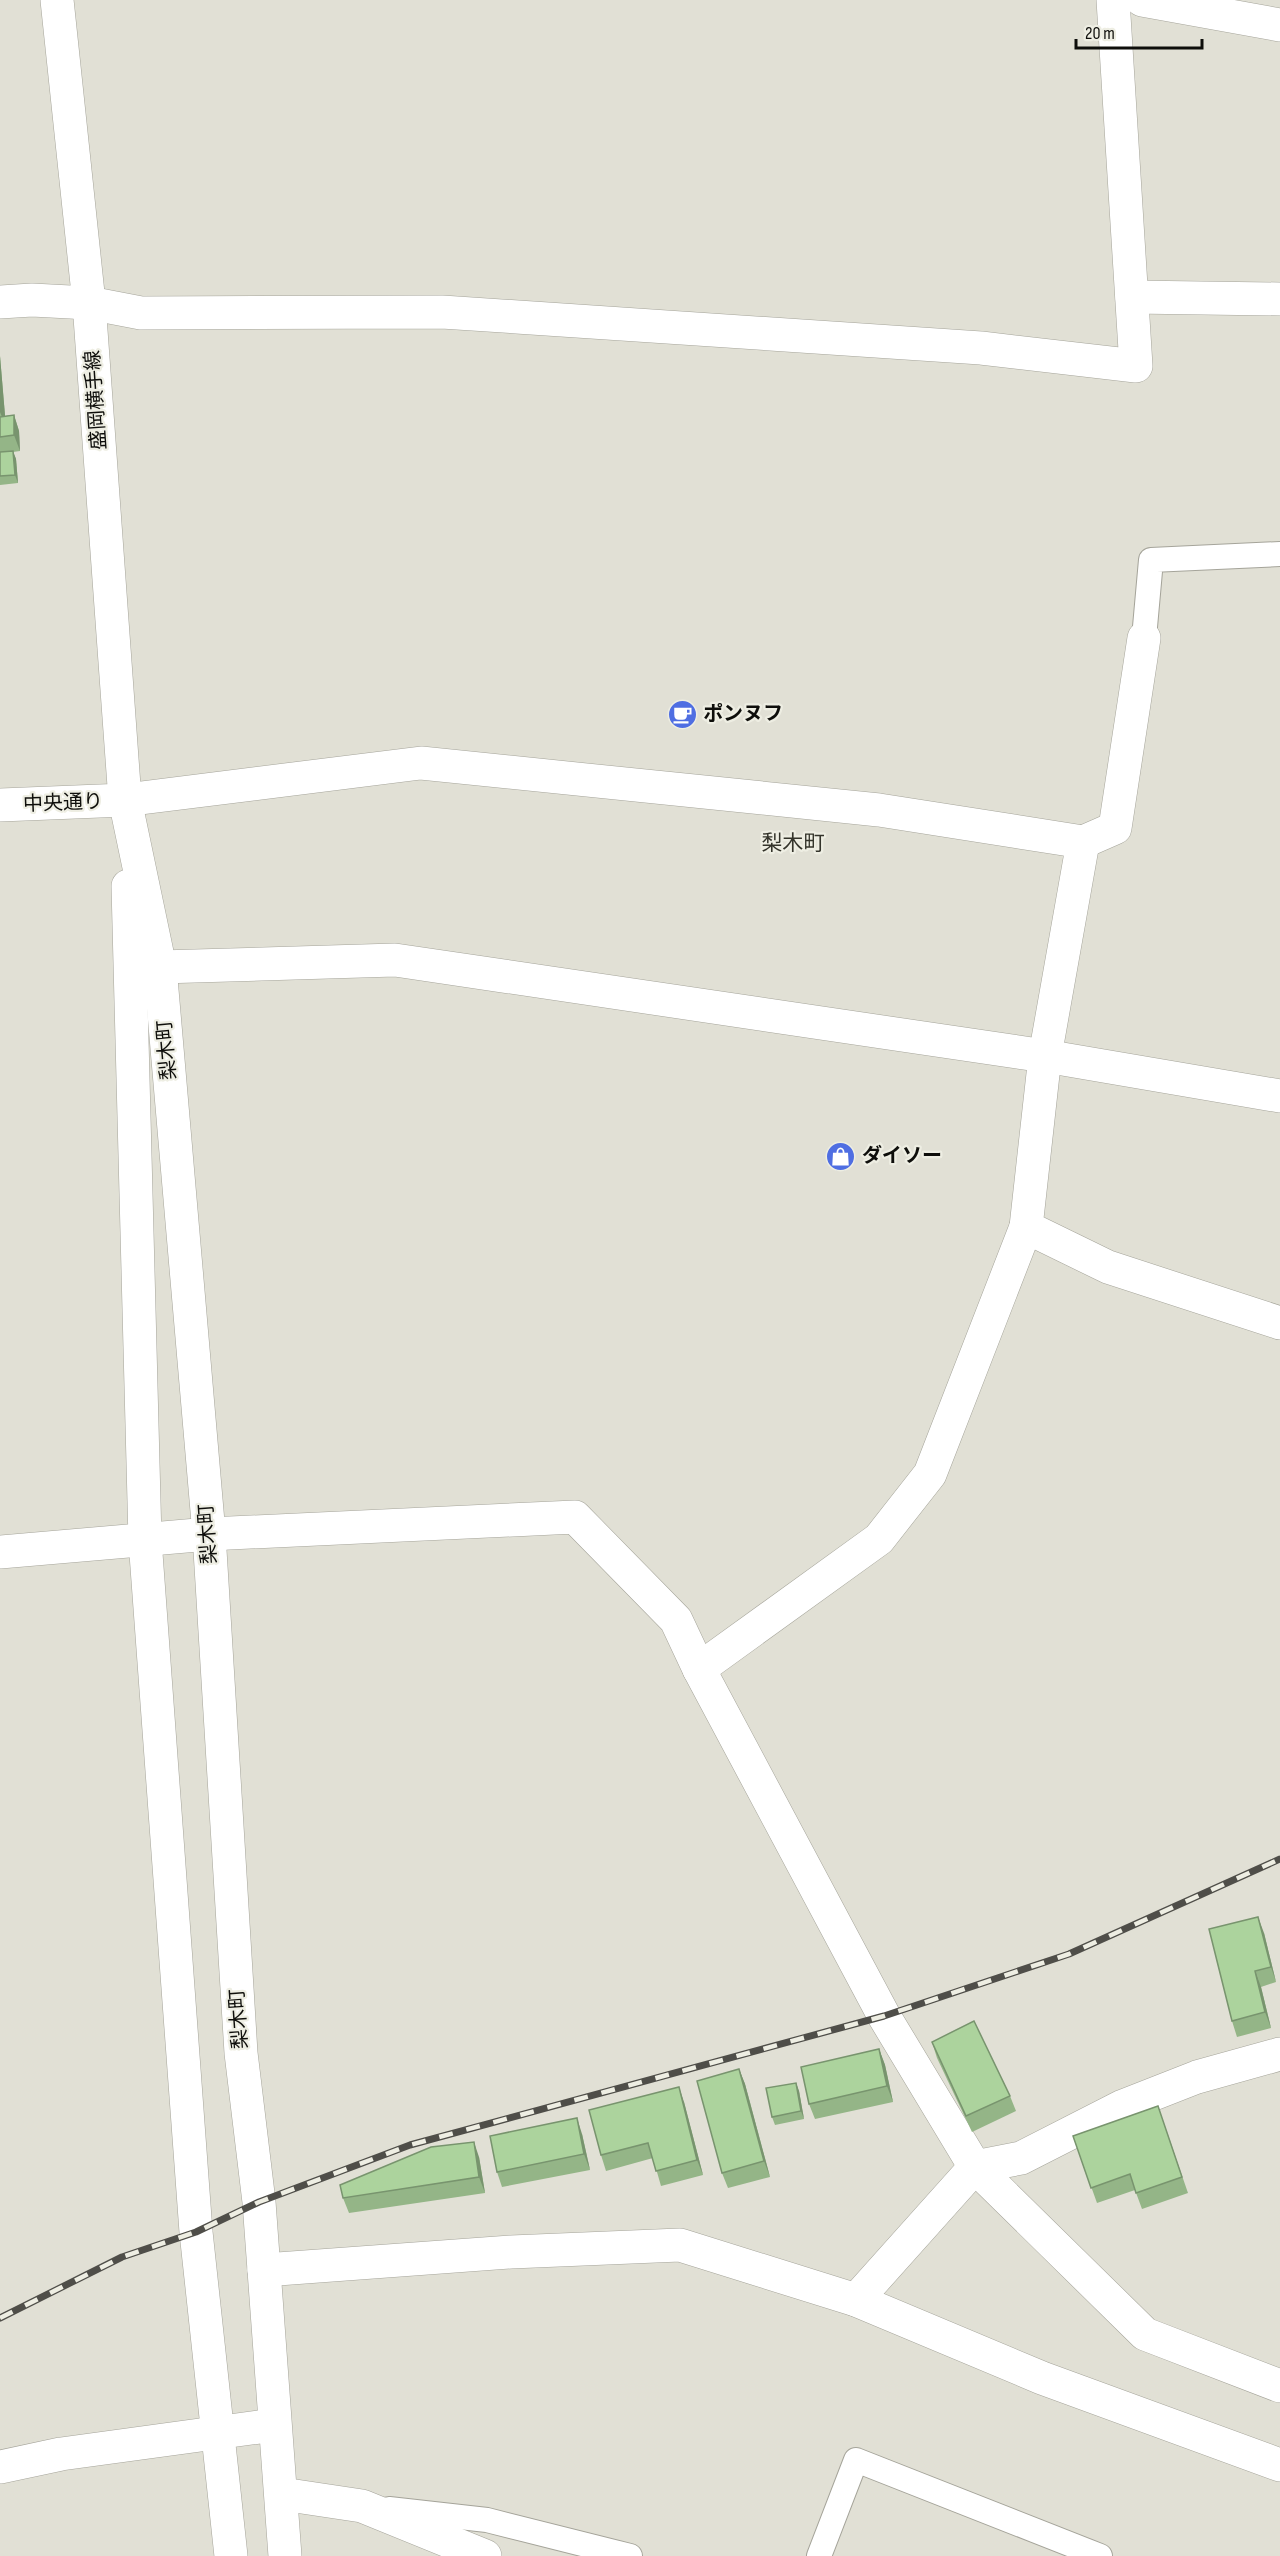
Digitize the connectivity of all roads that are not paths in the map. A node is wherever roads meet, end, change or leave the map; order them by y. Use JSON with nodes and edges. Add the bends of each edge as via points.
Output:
{"nodes":[{"id":1,"x":57,"y":0,"type":"edge"},
{"id":2,"x":1113,"y":0,"type":"edge"},
{"id":3,"x":1142,"y":0,"type":"edge"},
{"id":4,"x":1280,"y":25,"type":"edge"},
{"id":5,"x":1132,"y":297,"type":"junction"},
{"id":6,"x":1280,"y":299,"type":"edge"},
{"id":7,"x":0,"y":302,"type":"edge"},
{"id":8,"x":89,"y":303,"type":"junction"},
{"id":9,"x":1280,"y":554,"type":"edge"},
{"id":10,"x":1144,"y":638,"type":"joint"},
{"id":11,"x":125,"y":800,"type":"junction"},
{"id":12,"x":0,"y":805,"type":"edge"},
{"id":13,"x":1083,"y":842,"type":"junction"},
{"id":14,"x":159,"y":967,"type":"junction"},
{"id":15,"x":1045,"y":1056,"type":"junction"},
{"id":16,"x":1280,"y":1096,"type":"edge"},
{"id":17,"x":1026,"y":1227,"type":"junction"},
{"id":18,"x":1280,"y":1323,"type":"edge"},
{"id":19,"x":208,"y":1534,"type":"junction"},
{"id":20,"x":145,"y":1540,"type":"junction"},
{"id":21,"x":0,"y":1552,"type":"edge"},
{"id":22,"x":699,"y":1669,"type":"junction"},
{"id":23,"x":1280,"y":2054,"type":"edge"},
{"id":24,"x":975,"y":2167,"type":"junction"},
{"id":25,"x":264,"y":2270,"type":"junction"},
{"id":26,"x":856,"y":2300,"type":"junction"},
{"id":27,"x":1280,"y":2386,"type":"edge"},
{"id":28,"x":274,"y":2425,"type":"junction"},
{"id":29,"x":217,"y":2433,"type":"junction"},
{"id":30,"x":1280,"y":2465,"type":"edge"},
{"id":31,"x":0,"y":2467,"type":"edge"},
{"id":32,"x":282,"y":2494,"type":"junction"},
{"id":33,"x":362,"y":2506,"type":"junction"},
{"id":34,"x":231,"y":2556,"type":"edge"},
{"id":35,"x":285,"y":2556,"type":"edge"},
{"id":36,"x":485,"y":2556,"type":"edge"},
{"id":37,"x":630,"y":2556,"type":"edge"},
{"id":38,"x":819,"y":2556,"type":"edge"},
{"id":39,"x":1100,"y":2556,"type":"edge"}],
"edges":[{"from":1,"to":8,"type":"street","name":"盛岡横手線"},
{"from":2,"to":5,"type":"street"},
{"from":3,"to":4,"type":"street"},
{"from":5,"to":6,"type":"street"},
{"from":5,"to":8,"type":"street","via":[[1136,366],[981,348],[442,312],[141,313]]},
{"from":7,"to":8,"type":"street"},
{"from":8,"to":11,"type":"street","name":"盛岡横手線"},
{"from":9,"to":10,"type":"lane","via":[[1151,560]]},
{"from":10,"to":13,"type":"street","via":[[1115,828]]},
{"from":11,"to":12,"type":"street","name":"中央通り"},
{"from":11,"to":13,"type":"street","name":"中央通り","via":[[421,763],[879,810]]},
{"from":11,"to":14,"type":"street","name":"梨木町"},
{"from":11,"to":20,"type":"street"},
{"from":13,"to":15,"type":"street"},
{"from":14,"to":15,"type":"street","via":[[394,960]]},
{"from":14,"to":19,"type":"street","name":"梨木町"},
{"from":15,"to":16,"type":"street"},
{"from":15,"to":17,"type":"street"},
{"from":17,"to":18,"type":"street","via":[[1108,1267]]},
{"from":17,"to":22,"type":"street","via":[[930,1474],[879,1539]]},
{"from":19,"to":20,"type":"street"},
{"from":19,"to":22,"type":"street","via":[[575,1517],[676,1620]]},
{"from":19,"to":25,"type":"street","name":"梨木町","via":[[241,2053]]},
{"from":20,"to":21,"type":"street"},
{"from":20,"to":29,"type":"street","via":[[196,2232]]},
{"from":22,"to":24,"type":"street","via":[[884,2016]]},
{"from":23,"to":24,"type":"street","via":[[1197,2077],[1123,2106],[1021,2158]]},
{"from":24,"to":26,"type":"street"},
{"from":24,"to":27,"type":"street","via":[[1145,2334]]},
{"from":25,"to":26,"type":"street","via":[[511,2252],[680,2245]]},
{"from":25,"to":28,"type":"street","name":"梨木町"},
{"from":26,"to":30,"type":"street","via":[[1042,2378]]},
{"from":28,"to":29,"type":"street"},
{"from":28,"to":32,"type":"street","name":"梨木町"},
{"from":29,"to":31,"type":"street","via":[[61,2454]]},
{"from":29,"to":34,"type":"street"},
{"from":32,"to":33,"type":"street"},
{"from":32,"to":35,"type":"street","name":"梨木町"},
{"from":33,"to":36,"type":"street"},
{"from":33,"to":37,"type":"lane","via":[[487,2520]]},
{"from":38,"to":39,"type":"lane","via":[[856,2460]]}]}
